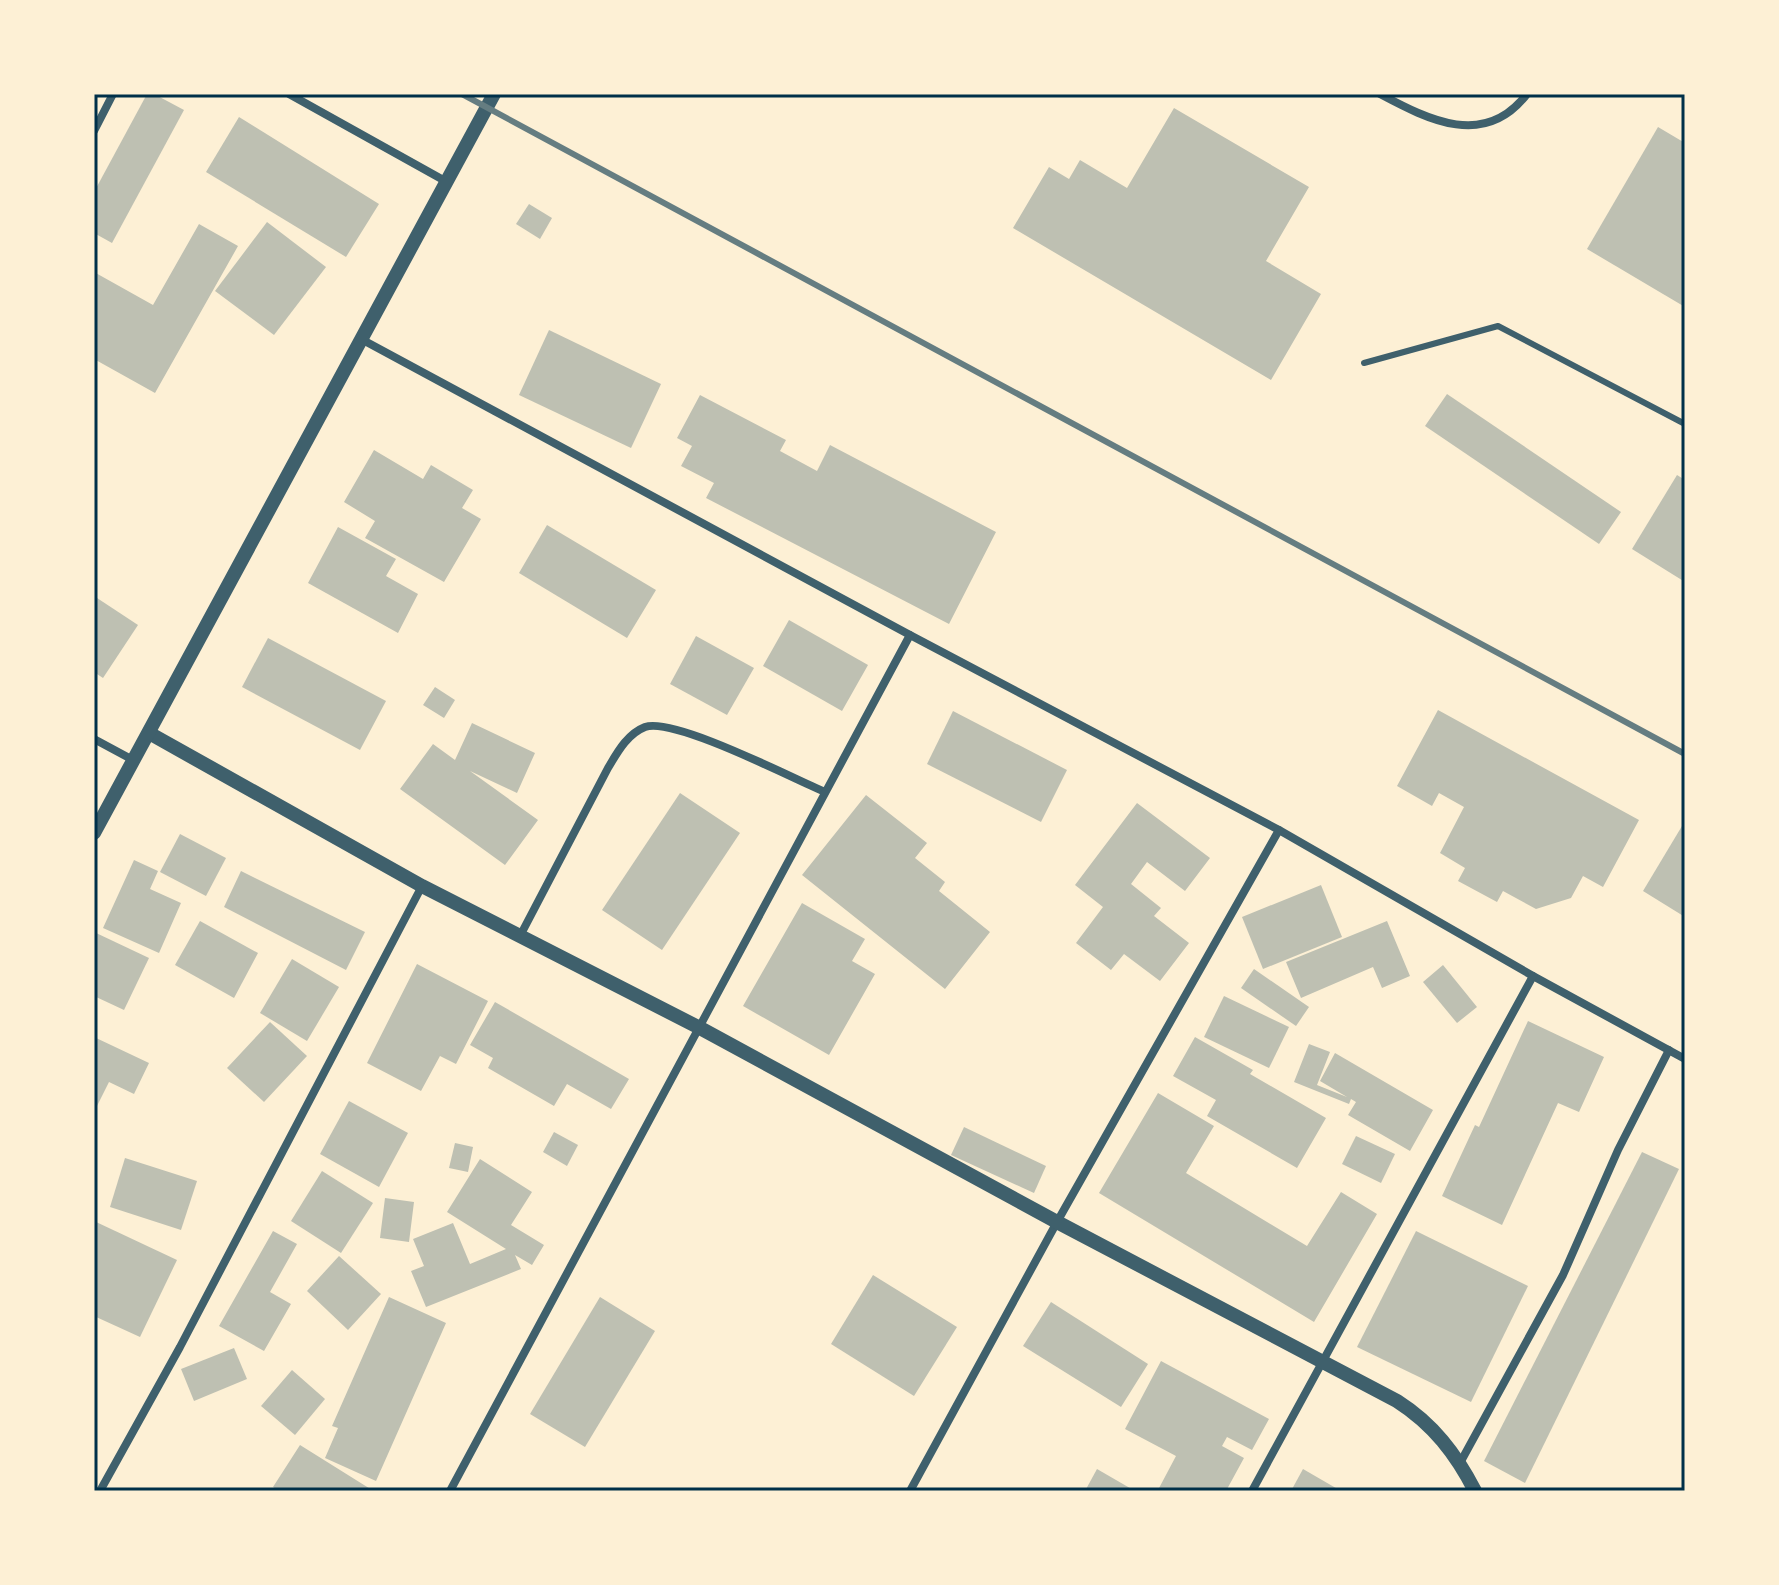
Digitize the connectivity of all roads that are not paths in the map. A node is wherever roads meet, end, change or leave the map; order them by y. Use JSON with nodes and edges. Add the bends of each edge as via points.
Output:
{"nodes":[{"id":1,"x":113,"y":94,"type":"edge"},
{"id":2,"x":289,"y":94,"type":"edge"},
{"id":3,"x":494,"y":94,"type":"edge"},
{"id":4,"x":1380,"y":94,"type":"edge"},
{"id":5,"x":1527,"y":94,"type":"edge"},
{"id":6,"x":94,"y":131,"type":"edge"},
{"id":7,"x":448,"y":182,"type":"junction"},
{"id":8,"x":361,"y":339,"type":"junction"},
{"id":9,"x":1364,"y":363,"type":"dead end"},
{"id":10,"x":1685,"y":424,"type":"edge"},
{"id":11,"x":910,"y":635,"type":"junction"},
{"id":12,"x":149,"y":733,"type":"junction"},
{"id":13,"x":94,"y":739,"type":"edge"},
{"id":14,"x":133,"y":760,"type":"junction"},
{"id":15,"x":825,"y":792,"type":"junction"},
{"id":16,"x":1279,"y":830,"type":"junction"},
{"id":17,"x":94,"y":833,"type":"edge"},
{"id":18,"x":422,"y":886,"type":"junction"},
{"id":19,"x":520,"y":936,"type":"junction"},
{"id":20,"x":1533,"y":976,"type":"junction"},
{"id":21,"x":700,"y":1028,"type":"junction"},
{"id":22,"x":1669,"y":1050,"type":"junction"},
{"id":23,"x":1685,"y":1059,"type":"edge"},
{"id":24,"x":1057,"y":1222,"type":"junction"},
{"id":25,"x":1321,"y":1362,"type":"junction"},
{"id":26,"x":1460,"y":1463,"type":"junction"},
{"id":27,"x":100,"y":1491,"type":"edge"},
{"id":28,"x":450,"y":1491,"type":"edge"},
{"id":29,"x":910,"y":1491,"type":"edge"},
{"id":30,"x":1252,"y":1491,"type":"edge"},
{"id":31,"x":1475,"y":1491,"type":"edge"}],
"edges":[{"from":1,"to":6,"type":"street"},
{"from":2,"to":7,"type":"street"},
{"from":3,"to":7,"type":"street"},
{"from":4,"to":5,"type":"street","via":[[1424,117],[1466,126],[1504,116]]},
{"from":7,"to":8,"type":"street"},
{"from":8,"to":11,"type":"street"},
{"from":8,"to":12,"type":"street"},
{"from":9,"to":10,"type":"lane","via":[[1498,326]]},
{"from":11,"to":15,"type":"street"},
{"from":11,"to":16,"type":"street"},
{"from":12,"to":14,"type":"street"},
{"from":12,"to":18,"type":"street"},
{"from":13,"to":14,"type":"street"},
{"from":14,"to":17,"type":"street"},
{"from":15,"to":19,"type":"street","via":[[690,733],[645,727],[624,742],[608,768]]},
{"from":15,"to":21,"type":"street"},
{"from":16,"to":20,"type":"street"},
{"from":16,"to":24,"type":"street"},
{"from":18,"to":19,"type":"street"},
{"from":18,"to":27,"type":"street"},
{"from":19,"to":21,"type":"street"},
{"from":20,"to":22,"type":"street"},
{"from":20,"to":25,"type":"street"},
{"from":21,"to":24,"type":"street"},
{"from":21,"to":28,"type":"street"},
{"from":22,"to":23,"type":"street"},
{"from":22,"to":26,"type":"street","via":[[1635,1112],[1563,1275]]},
{"from":24,"to":25,"type":"street"},
{"from":24,"to":29,"type":"street"},
{"from":25,"to":26,"type":"street","via":[[1416,1413]]},
{"from":25,"to":30,"type":"street"},
{"from":26,"to":31,"type":"street"}]}
